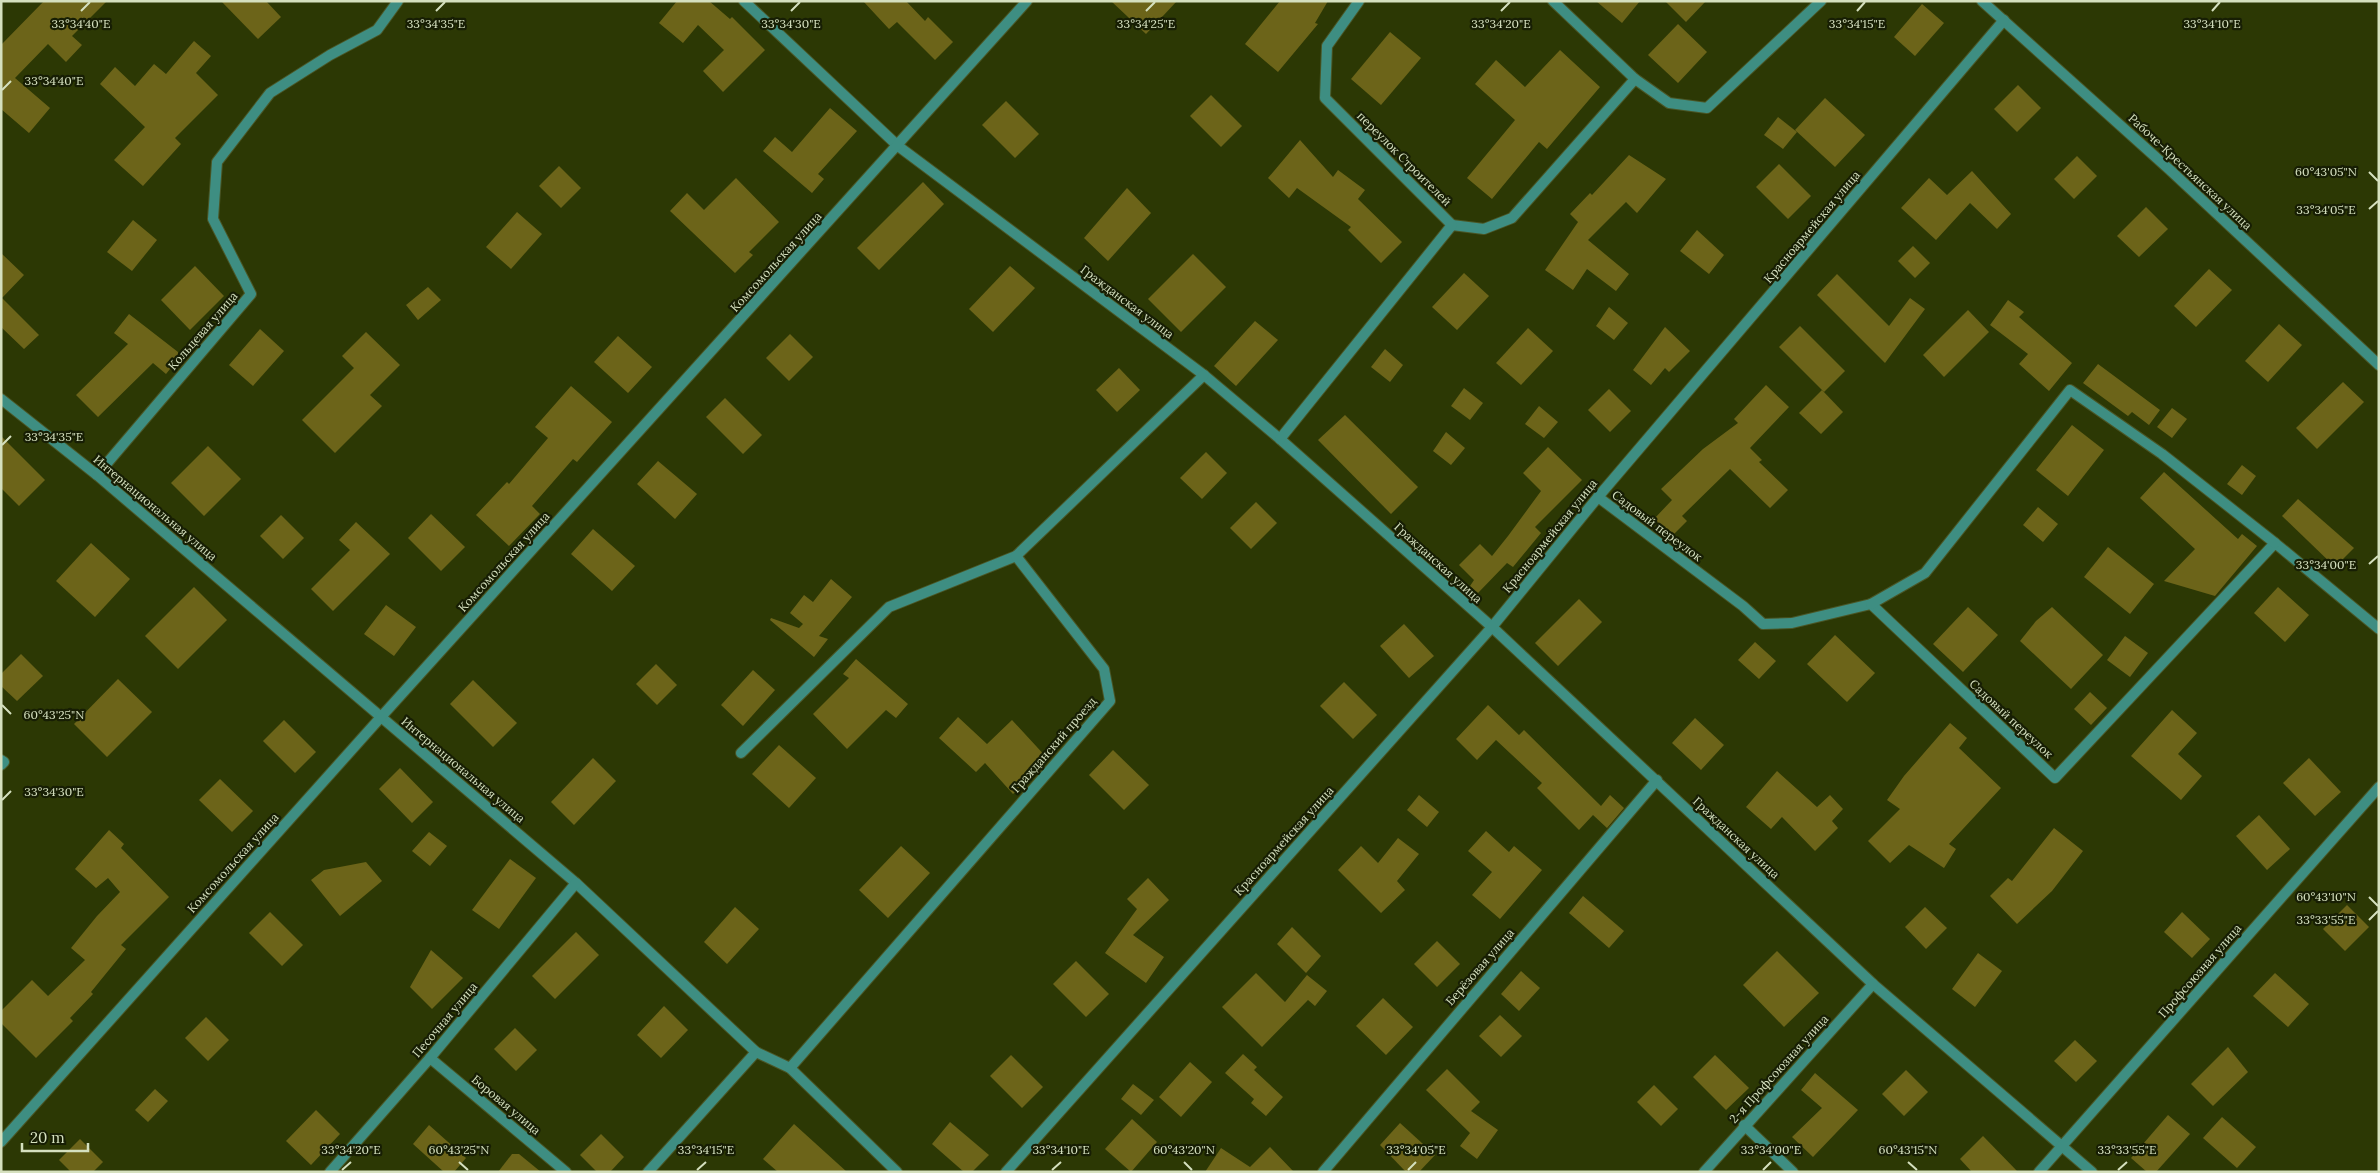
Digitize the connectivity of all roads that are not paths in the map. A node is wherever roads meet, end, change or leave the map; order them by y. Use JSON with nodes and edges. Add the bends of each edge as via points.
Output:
{"nodes":[{"id":1,"x":398,"y":1,"type":"edge"},
{"id":2,"x":744,"y":1,"type":"edge"},
{"id":3,"x":1027,"y":1,"type":"edge"},
{"id":4,"x":1359,"y":1,"type":"edge"},
{"id":5,"x":1553,"y":1,"type":"edge"},
{"id":6,"x":1821,"y":1,"type":"edge"},
{"id":7,"x":1982,"y":1,"type":"edge"},
{"id":8,"x":2004,"y":20,"type":"junction"},
{"id":9,"x":1635,"y":79,"type":"junction"},
{"id":10,"x":898,"y":146,"type":"junction"},
{"id":11,"x":1452,"y":225,"type":"junction"},
{"id":12,"x":2379,"y":365,"type":"edge"},
{"id":13,"x":1204,"y":376,"type":"junction"},
{"id":14,"x":1,"y":399,"type":"edge"},
{"id":15,"x":1280,"y":439,"type":"junction"},
{"id":16,"x":97,"y":475,"type":"junction"},
{"id":17,"x":1598,"y":497,"type":"junction"},
{"id":18,"x":2275,"y":543,"type":"junction"},
{"id":19,"x":1016,"y":556,"type":"junction"},
{"id":20,"x":1872,"y":604,"type":"junction"},
{"id":21,"x":1492,"y":627,"type":"junction"},
{"id":22,"x":2379,"y":629,"type":"edge"},
{"id":23,"x":381,"y":717,"type":"junction"},
{"id":24,"x":741,"y":753,"type":"dead end"},
{"id":25,"x":1657,"y":780,"type":"junction"},
{"id":26,"x":2379,"y":787,"type":"edge"},
{"id":27,"x":576,"y":883,"type":"junction"},
{"id":28,"x":1873,"y":984,"type":"junction"},
{"id":29,"x":756,"y":1052,"type":"junction"},
{"id":30,"x":430,"y":1058,"type":"junction"},
{"id":31,"x":790,"y":1068,"type":"junction"},
{"id":32,"x":1744,"y":1125,"type":"junction"},
{"id":33,"x":1,"y":1142,"type":"edge"},
{"id":34,"x":2062,"y":1146,"type":"junction"},
{"id":35,"x":330,"y":1172,"type":"edge"},
{"id":36,"x":566,"y":1172,"type":"edge"},
{"id":37,"x":648,"y":1172,"type":"edge"},
{"id":38,"x":897,"y":1172,"type":"edge"},
{"id":39,"x":1006,"y":1172,"type":"edge"},
{"id":40,"x":1323,"y":1172,"type":"edge"},
{"id":41,"x":1704,"y":1172,"type":"edge"},
{"id":42,"x":1792,"y":1172,"type":"edge"},
{"id":43,"x":2039,"y":1172,"type":"edge"},
{"id":44,"x":2092,"y":1172,"type":"edge"}],
"edges":[{"from":1,"to":16,"type":"street","name":"Кольцевая улица","via":[[377,30],[270,93],[217,162],[213,219],[252,294]]},
{"from":2,"to":10,"type":"street","name":"Гражданская улица"},
{"from":3,"to":10,"type":"street","name":"Комсомольская улица"},
{"from":4,"to":11,"type":"street","name":"переулок Строителей","via":[[1327,46],[1325,98]]},
{"from":5,"to":9,"type":"street"},
{"from":6,"to":9,"type":"street","via":[[1707,108],[1669,103]]},
{"from":7,"to":8,"type":"street","name":"Рабоче-Крестьянская улица"},
{"from":8,"to":12,"type":"street","name":"Рабоче-Крестьянская улица"},
{"from":8,"to":17,"type":"street","name":"Красноармейская улица"},
{"from":9,"to":11,"type":"street","via":[[1512,218],[1484,229]]},
{"from":10,"to":13,"type":"street","name":"Гражданская улица"},
{"from":10,"to":23,"type":"street","name":"Комсомольская улица"},
{"from":11,"to":15,"type":"street","name":"переулок Строителей"},
{"from":13,"to":15,"type":"street","name":"Гражданская улица"},
{"from":13,"to":19,"type":"street"},
{"from":14,"to":16,"type":"street","name":"Интернациональная улица"},
{"from":15,"to":21,"type":"street","name":"Гражданская улица"},
{"from":16,"to":23,"type":"street","name":"Интернациональная улица"},
{"from":17,"to":20,"type":"street","name":"Садовый переулок","via":[[1763,624],[1792,624]]},
{"from":17,"to":21,"type":"street","name":"Красноармейская улица"},
{"from":18,"to":20,"type":"street","via":[[2162,454],[2070,390],[1925,573]]},
{"from":18,"to":20,"type":"street","name":"Садовый переулок","via":[[2055,778]]},
{"from":18,"to":22,"type":"street"},
{"from":19,"to":24,"type":"street","via":[[889,607]]},
{"from":19,"to":31,"type":"street","name":"Гражданский проезд","via":[[1104,669],[1110,700]]},
{"from":21,"to":25,"type":"street","name":"Гражданская улица"},
{"from":21,"to":39,"type":"street","name":"Красноармейская улица"},
{"from":23,"to":27,"type":"street","name":"Интернациональная улица"},
{"from":23,"to":33,"type":"street","name":"Комсомольская улица"},
{"from":25,"to":28,"type":"street","name":"Гражданская улица"},
{"from":25,"to":40,"type":"street","name":"Берёзовая улица"},
{"from":26,"to":34,"type":"street","name":"Профсоюзная улица"},
{"from":27,"to":29,"type":"street","name":"Интернациональная улица"},
{"from":27,"to":30,"type":"street","name":"Песочная улица"},
{"from":28,"to":32,"type":"street","name":"2-я Профсоюзная улица"},
{"from":28,"to":34,"type":"street","name":"Гражданская улица"},
{"from":29,"to":31,"type":"street","name":"Интернациональная улица"},
{"from":29,"to":37,"type":"street"},
{"from":30,"to":35,"type":"street","name":"Песочная улица"},
{"from":30,"to":36,"type":"street","name":"Боровая улица"},
{"from":31,"to":38,"type":"street","name":"Интернациональная улица"},
{"from":32,"to":41,"type":"street","name":"2-я Профсоюзная улица"},
{"from":32,"to":42,"type":"street"},
{"from":34,"to":43,"type":"street","name":"Профсоюзная улица"},
{"from":34,"to":44,"type":"street","name":"Гражданская улица"}]}
